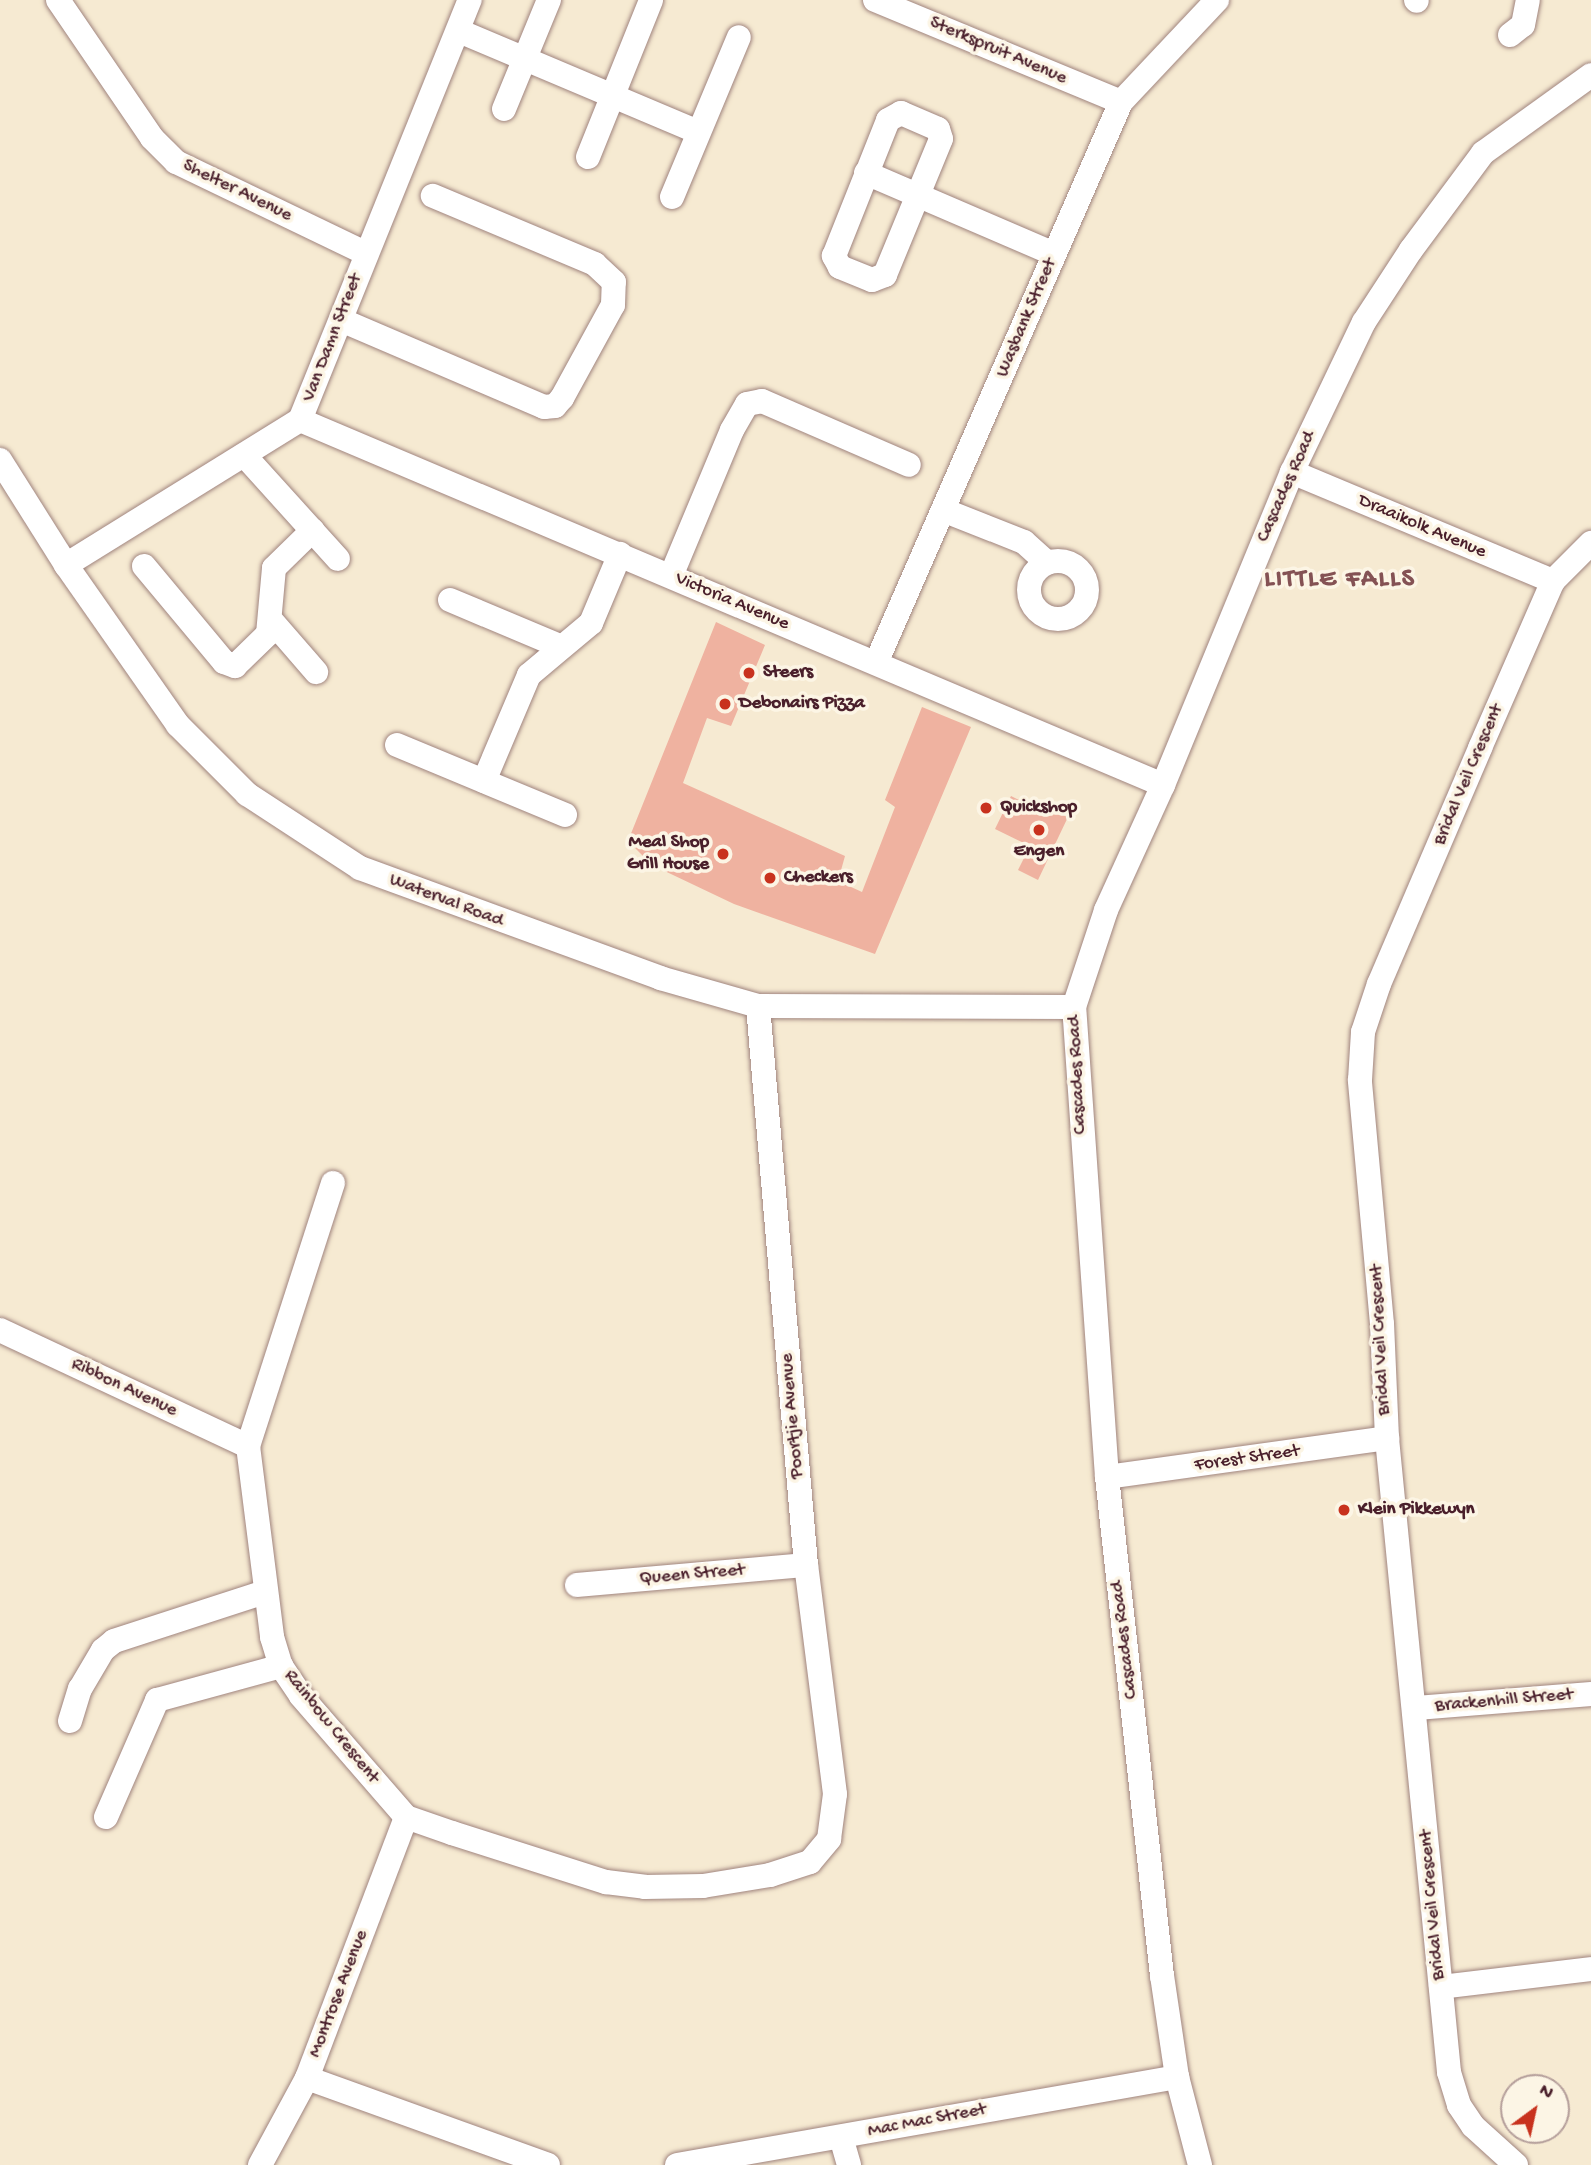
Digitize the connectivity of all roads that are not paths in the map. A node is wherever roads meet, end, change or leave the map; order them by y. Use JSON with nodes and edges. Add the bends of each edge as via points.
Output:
{"nodes":[{"id":1,"x":58,"y":0,"type":"edge"},
{"id":2,"x":470,"y":0,"type":"edge"},
{"id":3,"x":549,"y":0,"type":"edge"},
{"id":4,"x":651,"y":0,"type":"edge"},
{"id":5,"x":875,"y":0,"type":"edge"},
{"id":6,"x":1217,"y":0,"type":"edge"},
{"id":7,"x":1528,"y":0,"type":"edge"},
{"id":8,"x":459,"y":31,"type":"junction"},
{"id":9,"x":1510,"y":35,"type":"dead end"},
{"id":10,"x":738,"y":37,"type":"dead end"},
{"id":11,"x":523,"y":58,"type":"junction"},
{"id":12,"x":1591,"y":75,"type":"edge"},
{"id":13,"x":1591,"y":91,"type":"edge"},
{"id":14,"x":613,"y":97,"type":"junction"},
{"id":15,"x":1121,"y":102,"type":"junction"},
{"id":16,"x":1548,"y":107,"type":"junction"},
{"id":17,"x":504,"y":109,"type":"dead end"},
{"id":18,"x":698,"y":132,"type":"junction"},
{"id":19,"x":588,"y":157,"type":"dead end"},
{"id":20,"x":866,"y":173,"type":"junction"},
{"id":21,"x":918,"y":195,"type":"junction"},
{"id":22,"x":433,"y":197,"type":"dead end"},
{"id":23,"x":672,"y":197,"type":"dead end"},
{"id":24,"x":365,"y":253,"type":"junction"},
{"id":25,"x":1054,"y":254,"type":"junction"},
{"id":26,"x":341,"y":320,"type":"junction"},
{"id":27,"x":300,"y":420,"type":"junction"},
{"id":28,"x":244,"y":455,"type":"junction"},
{"id":29,"x":0,"y":460,"type":"edge"},
{"id":30,"x":909,"y":465,"type":"dead end"},
{"id":31,"x":1292,"y":472,"type":"junction"},
{"id":32,"x":943,"y":510,"type":"junction"},
{"id":33,"x":313,"y":530,"type":"junction"},
{"id":34,"x":1591,"y":543,"type":"edge"},
{"id":35,"x":620,"y":554,"type":"junction"},
{"id":36,"x":338,"y":559,"type":"dead end"},
{"id":37,"x":1047,"y":563,"type":"dead end"},
{"id":38,"x":66,"y":565,"type":"junction"},
{"id":39,"x":144,"y":566,"type":"dead end"},
{"id":40,"x":671,"y":576,"type":"junction"},
{"id":41,"x":1553,"y":581,"type":"junction"},
{"id":42,"x":450,"y":600,"type":"dead end"},
{"id":43,"x":271,"y":620,"type":"junction"},
{"id":44,"x":562,"y":648,"type":"junction"},
{"id":45,"x":876,"y":663,"type":"junction"},
{"id":46,"x":316,"y":672,"type":"dead end"},
{"id":47,"x":397,"y":745,"type":"dead end"},
{"id":48,"x":484,"y":781,"type":"junction"},
{"id":49,"x":1163,"y":785,"type":"junction"},
{"id":50,"x":565,"y":815,"type":"dead end"},
{"id":51,"x":758,"y":1006,"type":"junction"},
{"id":52,"x":1074,"y":1007,"type":"junction"},
{"id":53,"x":333,"y":1182,"type":"dead end"},
{"id":54,"x":0,"y":1331,"type":"edge"},
{"id":55,"x":1387,"y":1438,"type":"junction"},
{"id":56,"x":248,"y":1446,"type":"junction"},
{"id":57,"x":1107,"y":1477,"type":"junction"},
{"id":58,"x":806,"y":1565,"type":"junction"},
{"id":59,"x":577,"y":1585,"type":"dead end"},
{"id":60,"x":265,"y":1592,"type":"junction"},
{"id":61,"x":281,"y":1666,"type":"junction"},
{"id":62,"x":1591,"y":1694,"type":"edge"},
{"id":63,"x":1416,"y":1708,"type":"junction"},
{"id":64,"x":70,"y":1721,"type":"dead end"},
{"id":65,"x":106,"y":1817,"type":"dead end"},
{"id":66,"x":406,"y":1818,"type":"junction"},
{"id":67,"x":1591,"y":1969,"type":"edge"},
{"id":68,"x":1441,"y":1987,"type":"junction"},
{"id":69,"x":1177,"y":2077,"type":"junction"},
{"id":70,"x":307,"y":2078,"type":"junction"},
{"id":71,"x":841,"y":2137,"type":"junction"},
{"id":72,"x":260,"y":2165,"type":"edge"},
{"id":73,"x":548,"y":2165,"type":"edge"},
{"id":74,"x":677,"y":2165,"type":"edge"},
{"id":75,"x":849,"y":2165,"type":"edge"},
{"id":76,"x":1200,"y":2165,"type":"edge"},
{"id":77,"x":1516,"y":2165,"type":"edge"}],
"edges":[{"from":1,"to":24,"type":"street","name":"Shelter Avenue","via":[[152,138],[176,162]]},
{"from":2,"to":8,"type":"street","name":"Van Damn Street"},
{"from":3,"to":11,"type":"street"},
{"from":4,"to":14,"type":"street"},
{"from":5,"to":15,"type":"street","name":"Sterkspruit Avenue"},
{"from":6,"to":15,"type":"street","name":"Wasbank Street"},
{"from":7,"to":9,"type":"street","via":[[1523,25]]},
{"from":8,"to":11,"type":"street"},
{"from":8,"to":24,"type":"street","name":"Van Damn Street"},
{"from":10,"to":18,"type":"street"},
{"from":11,"to":14,"type":"street"},
{"from":11,"to":17,"type":"street"},
{"from":12,"to":16,"type":"street","name":"Cascades Road"},
{"from":13,"to":16,"type":"street","name":"Cascades Road"},
{"from":14,"to":18,"type":"street"},
{"from":14,"to":19,"type":"street"},
{"from":15,"to":25,"type":"street","name":"Wasbank Street"},
{"from":16,"to":31,"type":"street","name":"Cascades Road","via":[[1483,153],[1410,250],[1364,322]]},
{"from":18,"to":23,"type":"street"},
{"from":20,"to":21,"type":"street"},
{"from":20,"to":21,"type":"street","via":[[892,115],[926,124],[942,134]]},
{"from":20,"to":21,"type":"street","via":[[834,256],[840,267],[882,279]]},
{"from":21,"to":25,"type":"street"},
{"from":22,"to":26,"type":"street","via":[[595,264],[614,282],[613,305],[562,398],[555,406],[544,407]]},
{"from":24,"to":26,"type":"street","name":"Van Damn Street"},
{"from":25,"to":32,"type":"street","name":"Wasbank Street"},
{"from":26,"to":27,"type":"street","name":"Van Damn Street"},
{"from":27,"to":28,"type":"street","name":"Van Damn Street"},
{"from":27,"to":35,"type":"street","name":"Victoria Avenue"},
{"from":28,"to":33,"type":"street"},
{"from":28,"to":38,"type":"street","name":"Van Damn Street"},
{"from":29,"to":38,"type":"street","name":"Waterval Road"},
{"from":30,"to":40,"type":"street","via":[[762,401],[747,404]]},
{"from":31,"to":41,"type":"street","name":"Draaikolk Avenue"},
{"from":31,"to":49,"type":"street","name":"Cascades Road"},
{"from":32,"to":37,"type":"street","via":[[1024,542]]},
{"from":32,"to":45,"type":"street","name":"Wasbank Street"},
{"from":33,"to":36,"type":"street"},
{"from":33,"to":43,"type":"street","via":[[274,569]]},
{"from":34,"to":41,"type":"street","name":"Bridal Veil Crescent"},
{"from":35,"to":40,"type":"street","name":"Victoria Avenue"},
{"from":35,"to":44,"type":"street","via":[[591,623]]},
{"from":38,"to":51,"type":"street","name":"Waterval Road","via":[[178,725],[247,794],[300,833],[360,868],[486,917],[660,978]]},
{"from":39,"to":43,"type":"street","via":[[230,666],[240,663],[262,642]]},
{"from":40,"to":45,"type":"street","name":"Victoria Avenue"},
{"from":41,"to":55,"type":"street","name":"Bridal Veil Crescent","via":[[1379,984],[1363,1032],[1360,1080],[1382,1324]]},
{"from":42,"to":44,"type":"street"},
{"from":43,"to":46,"type":"street"},
{"from":44,"to":48,"type":"street","via":[[529,675]]},
{"from":45,"to":49,"type":"street","name":"Victoria Avenue"},
{"from":47,"to":48,"type":"street"},
{"from":48,"to":50,"type":"street"},
{"from":49,"to":52,"type":"street","name":"Cascades Road","via":[[1105,910]]},
{"from":51,"to":52,"type":"street","name":"Waterval Road"},
{"from":51,"to":58,"type":"street","name":"Poortjie Avenue"},
{"from":52,"to":57,"type":"street","name":"Cascades Road"},
{"from":53,"to":56,"type":"street","name":"Rainbow Crescent"},
{"from":54,"to":56,"type":"street","name":"Ribbon Avenue"},
{"from":55,"to":57,"type":"street","name":"Forest Street"},
{"from":55,"to":63,"type":"street","name":"Bridal Veil Crescent"},
{"from":56,"to":60,"type":"street","name":"Rainbow Crescent"},
{"from":57,"to":69,"type":"street","name":"Cascades Road"},
{"from":58,"to":59,"type":"street","name":"Queen Street"},
{"from":58,"to":66,"type":"street","name":"Poortjie Avenue","via":[[835,1794],[834,1825],[822,1850],[810,1861],[770,1875],[704,1886],[645,1887],[606,1882]]},
{"from":60,"to":61,"type":"street","name":"Rainbow Crescent"},
{"from":60,"to":64,"type":"street","via":[[114,1641],[86,1679]]},
{"from":61,"to":65,"type":"street","via":[[157,1700]]},
{"from":61,"to":66,"type":"street","name":"Rainbow Crescent","via":[[300,1696]]},
{"from":62,"to":63,"type":"street","name":"Brackenhill Street"},
{"from":63,"to":68,"type":"street","name":"Bridal Veil Crescent"},
{"from":66,"to":70,"type":"street","name":"Montrose Avenue"},
{"from":67,"to":68,"type":"street"},
{"from":68,"to":77,"type":"street","name":"Bridal Veil Crescent","via":[[1449,2072],[1459,2105],[1473,2126]]},
{"from":69,"to":71,"type":"street","name":"Mac Mac Street"},
{"from":69,"to":76,"type":"street","name":"Cascades Road"},
{"from":70,"to":72,"type":"street","name":"Montrose Avenue"},
{"from":70,"to":73,"type":"street"},
{"from":71,"to":74,"type":"street","name":"Mac Mac Street"},
{"from":71,"to":75,"type":"street"}]}
